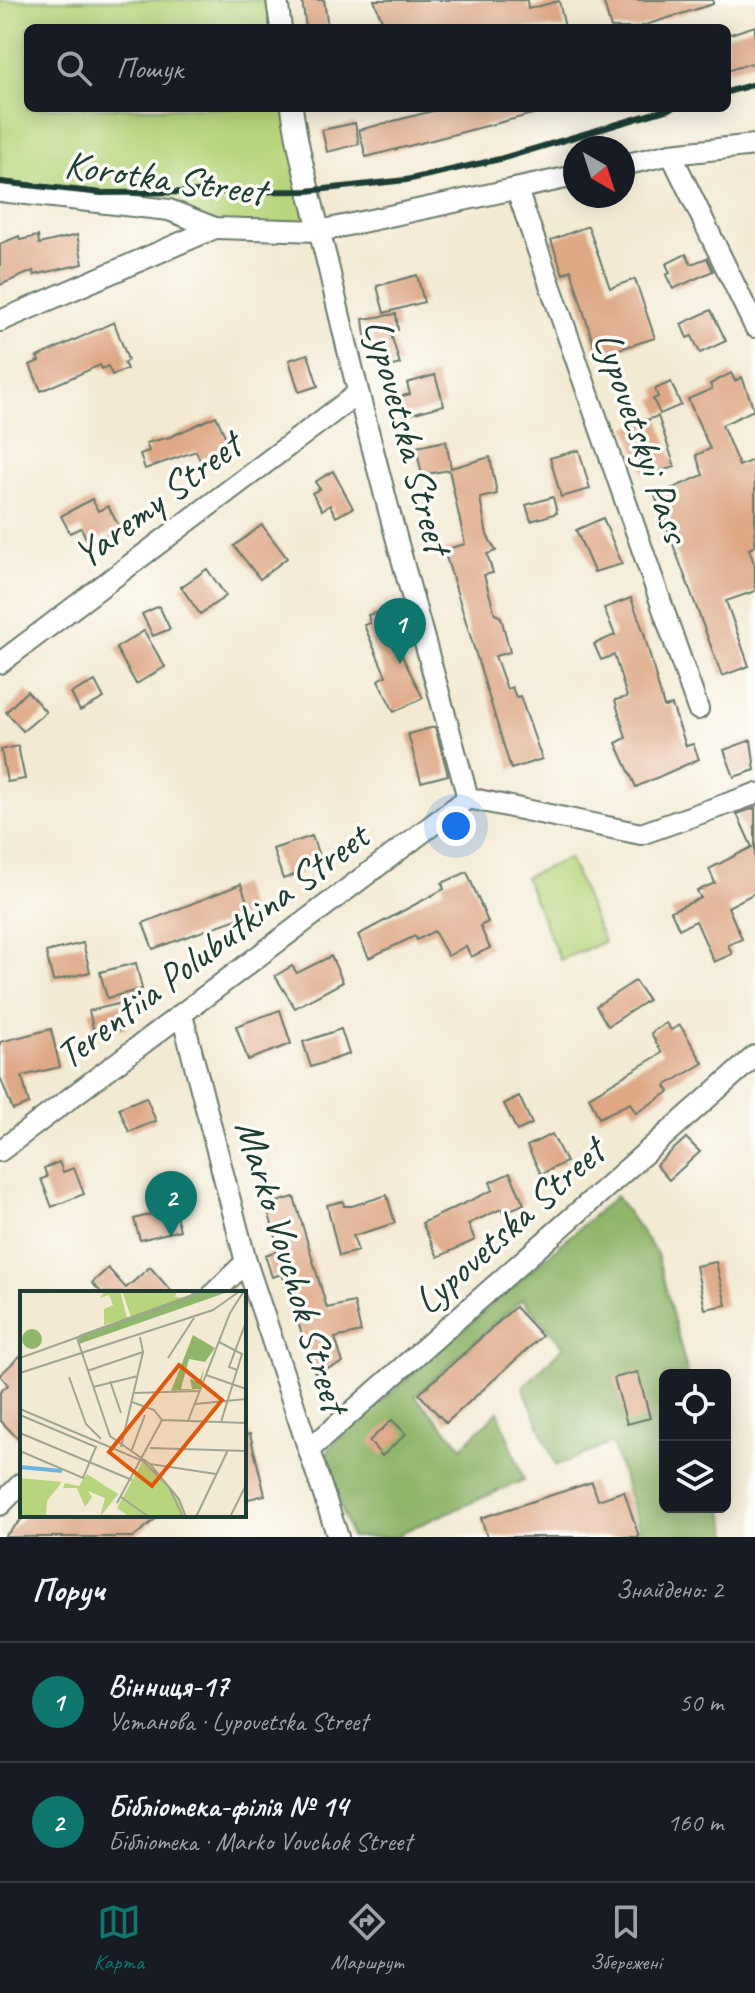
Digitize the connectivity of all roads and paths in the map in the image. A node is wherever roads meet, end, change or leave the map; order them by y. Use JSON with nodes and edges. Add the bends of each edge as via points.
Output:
{"nodes":[{"id":1,"x":277,"y":0,"type":"edge"},
{"id":2,"x":280,"y":24,"type":"edge"},
{"id":3,"x":293,"y":112,"type":"edge"},
{"id":4,"x":755,"y":145,"type":"edge"},
{"id":5,"x":671,"y":154,"type":"junction"},
{"id":6,"x":635,"y":162,"type":"edge"},
{"id":7,"x":563,"y":179,"type":"edge"},
{"id":8,"x":517,"y":190,"type":"junction"},
{"id":9,"x":0,"y":191,"type":"edge"},
{"id":10,"x":215,"y":228,"type":"junction"},
{"id":11,"x":320,"y":231,"type":"junction"},
{"id":12,"x":0,"y":321,"type":"edge"},
{"id":13,"x":755,"y":327,"type":"edge"},
{"id":14,"x":357,"y":394,"type":"junction"},
{"id":15,"x":0,"y":663,"type":"edge"},
{"id":16,"x":698,"y":709,"type":"dead end"},
{"id":17,"x":755,"y":794,"type":"edge"},
{"id":18,"x":468,"y":798,"type":"junction"},
{"id":19,"x":182,"y":1015,"type":"junction"},
{"id":20,"x":755,"y":1056,"type":"edge"},
{"id":21,"x":0,"y":1151,"type":"edge"},
{"id":22,"x":246,"y":1262,"type":"junction"},
{"id":23,"x":216,"y":1291,"type":"edge"},
{"id":24,"x":310,"y":1449,"type":"junction"},
{"id":25,"x":20,"y":1485,"type":"edge"},
{"id":26,"x":0,"y":1505,"type":"edge"},
{"id":27,"x":338,"y":1537,"type":"edge"}],
"edges":[{"from":1,"to":2,"type":"street"},
{"from":3,"to":11,"type":"street","name":"Lypovetska Street"},
{"from":4,"to":5,"type":"street"},
{"from":5,"to":6,"type":"street"},
{"from":5,"to":13,"type":"street"},
{"from":7,"to":8,"type":"street","name":"Korotka Street"},
{"from":8,"to":11,"type":"street","name":"Korotka Street"},
{"from":8,"to":16,"type":"street","name":"Lypovetskyi Pass"},
{"from":9,"to":10,"type":"street","name":"Korotka Street","via":[[169,210]]},
{"from":10,"to":11,"type":"street","name":"Korotka Street"},
{"from":10,"to":12,"type":"street"},
{"from":11,"to":14,"type":"street","name":"Lypovetska Street"},
{"from":14,"to":15,"type":"street","name":"Yaremy Street"},
{"from":14,"to":18,"type":"street","name":"Lypovetska Street"},
{"from":17,"to":18,"type":"street","via":[[641,834]]},
{"from":18,"to":19,"type":"street","name":"Terentiia Polubutkina Street"},
{"from":19,"to":21,"type":"street","name":"Terentiia Polubutkina Street"},
{"from":19,"to":22,"type":"street","name":"Marko Vovchok Street"},
{"from":20,"to":24,"type":"street","name":"Lypovetska Street"},
{"from":22,"to":23,"type":"street"},
{"from":22,"to":24,"type":"street","name":"Marko Vovchok Street"},
{"from":24,"to":27,"type":"street","name":"Marko Vovchok Street"},
{"from":25,"to":26,"type":"street"}]}
